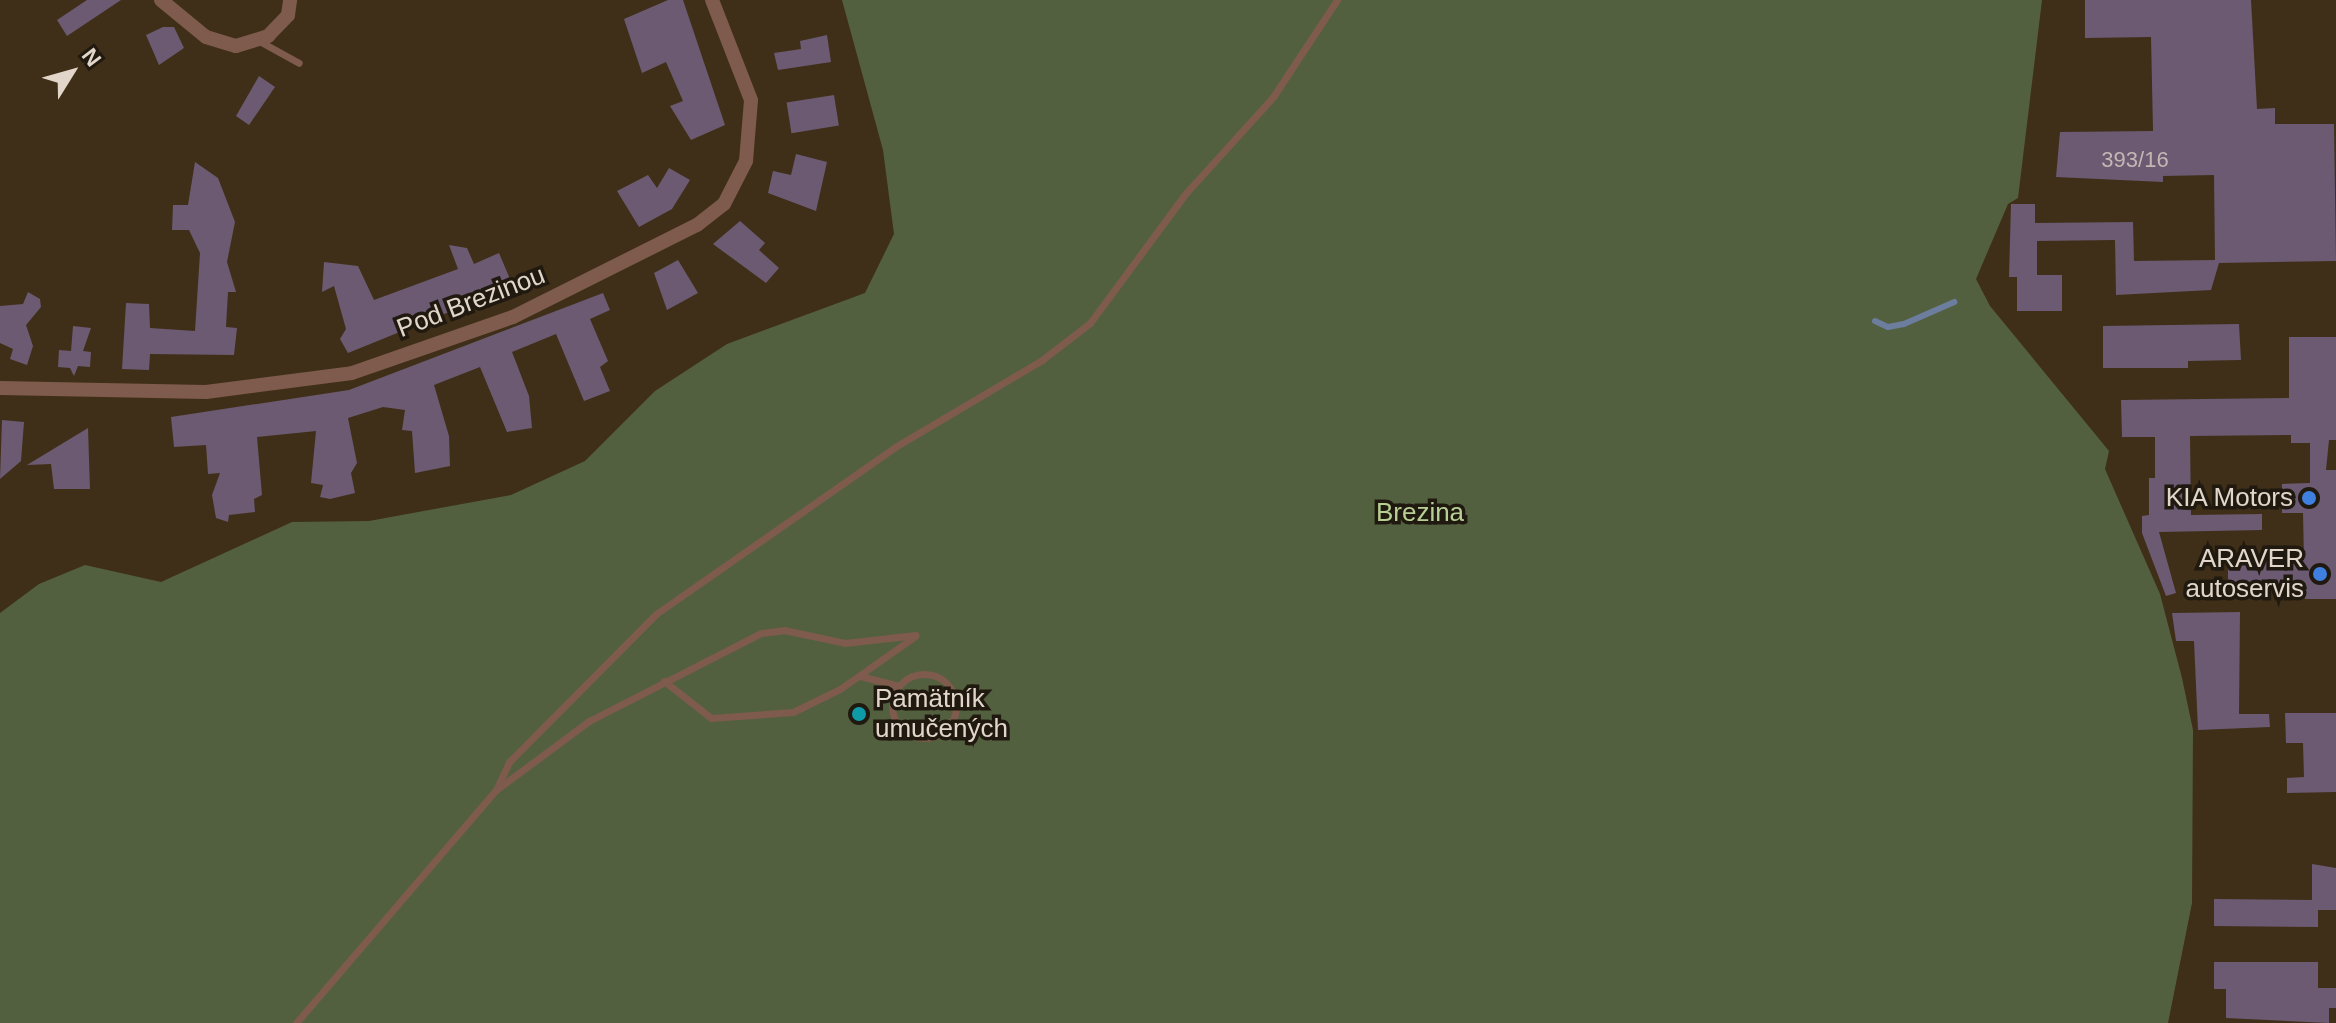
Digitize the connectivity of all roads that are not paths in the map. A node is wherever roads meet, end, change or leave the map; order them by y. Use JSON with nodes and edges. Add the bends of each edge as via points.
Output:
{"nodes":[{"id":1,"x":161,"y":0,"type":"edge"},
{"id":2,"x":290,"y":0,"type":"edge"},
{"id":3,"x":712,"y":0,"type":"edge"},
{"id":4,"x":1337,"y":0,"type":"edge"},
{"id":5,"x":261,"y":42,"type":"junction"},
{"id":6,"x":299,"y":63,"type":"dead end"},
{"id":7,"x":0,"y":388,"type":"edge"},
{"id":8,"x":860,"y":676,"type":"junction"},
{"id":9,"x":664,"y":681,"type":"junction"},
{"id":10,"x":899,"y":686,"type":"junction"},
{"id":11,"x":496,"y":790,"type":"junction"},
{"id":12,"x":296,"y":1023,"type":"edge"}],
"edges":[{"from":1,"to":5,"type":"street","via":[[206,37],[228,45]]},
{"from":2,"to":5,"type":"street","via":[[288,15]]},
{"from":3,"to":7,"type":"street","name":"Pod Brezinou","via":[[751,100],[746,161],[724,204],[697,225],[513,317],[352,373],[206,392]]},
{"from":4,"to":11,"type":"lane","via":[[1273,97],[1186,193],[1090,323],[1031,367],[895,447],[656,614],[509,762]]},
{"from":5,"to":6,"type":"lane"},
{"from":8,"to":9,"type":"lane","via":[[793,712],[735,718],[711,718]]},
{"from":8,"to":9,"type":"lane","via":[[916,635],[845,643],[784,630],[761,633]]},
{"from":8,"to":10,"type":"lane"},
{"from":9,"to":11,"type":"lane","via":[[589,721]]},
{"from":10,"to":10,"type":"lane","via":[[892,712],[902,729],[928,738],[951,723],[955,697],[944,681],[920,674]]},
{"from":11,"to":12,"type":"lane"}]}
